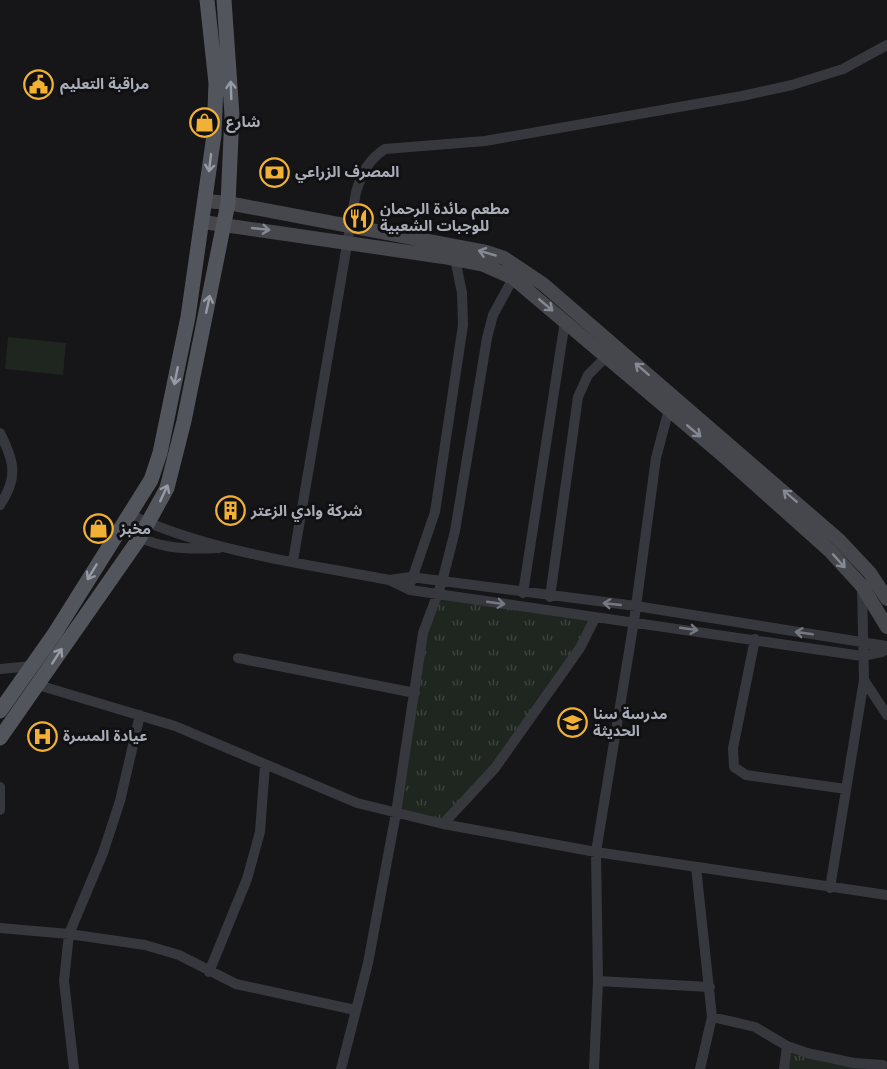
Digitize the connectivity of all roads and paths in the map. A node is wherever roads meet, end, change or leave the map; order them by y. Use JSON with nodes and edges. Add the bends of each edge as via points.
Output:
{"nodes":[{"id":1,"x":215,"y":0,"type":"edge"},
{"id":2,"x":887,"y":45,"type":"edge"},
{"id":3,"x":206,"y":201,"type":"junction"},
{"id":4,"x":228,"y":203,"type":"junction"},
{"id":5,"x":203,"y":222,"type":"junction"},
{"id":6,"x":224,"y":225,"type":"junction"},
{"id":7,"x":350,"y":235,"type":"junction"},
{"id":8,"x":455,"y":260,"type":"junction"},
{"id":9,"x":516,"y":272,"type":"junction"},
{"id":10,"x":565,"y":321,"type":"junction"},
{"id":11,"x":617,"y":346,"type":"junction"},
{"id":12,"x":606,"y":356,"type":"junction"},
{"id":13,"x":672,"y":403,"type":"junction"},
{"id":14,"x":0,"y":433,"type":"edge"},
{"id":15,"x":0,"y":505,"type":"edge"},
{"id":16,"x":129,"y":514,"type":"junction"},
{"id":17,"x":149,"y":524,"type":"junction"},
{"id":18,"x":120,"y":528,"type":"junction"},
{"id":19,"x":139,"y":539,"type":"junction"},
{"id":20,"x":228,"y":548,"type":"junction"},
{"id":21,"x":293,"y":561,"type":"junction"},
{"id":22,"x":411,"y":577,"type":"junction"},
{"id":23,"x":389,"y":580,"type":"junction"},
{"id":24,"x":442,"y":582,"type":"junction"},
{"id":25,"x":862,"y":586,"type":"junction"},
{"id":26,"x":410,"y":590,"type":"junction"},
{"id":27,"x":523,"y":593,"type":"junction"},
{"id":28,"x":438,"y":595,"type":"junction"},
{"id":29,"x":550,"y":597,"type":"junction"},
{"id":30,"x":887,"y":599,"type":"edge"},
{"id":31,"x":636,"y":606,"type":"junction"},
{"id":32,"x":594,"y":618,"type":"junction"},
{"id":33,"x":634,"y":621,"type":"junction"},
{"id":34,"x":887,"y":627,"type":"edge"},
{"id":35,"x":755,"y":639,"type":"junction"},
{"id":36,"x":862,"y":642,"type":"junction"},
{"id":37,"x":887,"y":647,"type":"edge"},
{"id":38,"x":862,"y":656,"type":"junction"},
{"id":39,"x":238,"y":658,"type":"dead end"},
{"id":40,"x":32,"y":666,"type":"junction"},
{"id":41,"x":0,"y":669,"type":"edge"},
{"id":42,"x":864,"y":680,"type":"junction"},
{"id":43,"x":38,"y":686,"type":"junction"},
{"id":44,"x":415,"y":693,"type":"junction"},
{"id":45,"x":0,"y":711,"type":"edge"},
{"id":46,"x":140,"y":715,"type":"junction"},
{"id":47,"x":887,"y":715,"type":"edge"},
{"id":48,"x":0,"y":738,"type":"edge"},
{"id":49,"x":266,"y":765,"type":"junction"},
{"id":50,"x":0,"y":787,"type":"edge"},
{"id":51,"x":846,"y":789,"type":"junction"},
{"id":52,"x":0,"y":810,"type":"edge"},
{"id":53,"x":396,"y":813,"type":"junction"},
{"id":54,"x":443,"y":824,"type":"junction"},
{"id":55,"x":596,"y":852,"type":"junction"},
{"id":56,"x":696,"y":867,"type":"junction"},
{"id":57,"x":830,"y":888,"type":"junction"},
{"id":58,"x":887,"y":895,"type":"edge"},
{"id":59,"x":0,"y":928,"type":"edge"},
{"id":60,"x":69,"y":934,"type":"junction"},
{"id":61,"x":209,"y":972,"type":"junction"},
{"id":62,"x":598,"y":981,"type":"junction"},
{"id":63,"x":710,"y":987,"type":"junction"},
{"id":64,"x":355,"y":1010,"type":"junction"},
{"id":65,"x":712,"y":1017,"type":"junction"},
{"id":66,"x":787,"y":1046,"type":"junction"},
{"id":67,"x":884,"y":1064,"type":"edge"},
{"id":68,"x":74,"y":1069,"type":"edge"},
{"id":69,"x":340,"y":1069,"type":"edge"},
{"id":70,"x":594,"y":1069,"type":"edge"},
{"id":71,"x":700,"y":1069,"type":"edge"},
{"id":72,"x":784,"y":1069,"type":"edge"}],
"edges":[{"from":1,"to":3,"type":"main road","one_way":true,"via":[[214,135]]},
{"from":4,"to":1,"type":"main road","one_way":true,"via":[[232,115]]},
{"from":2,"to":7,"type":"street","via":[[843,69],[742,96],[485,141],[386,149],[373,157],[363,172]]},
{"from":3,"to":4,"type":"main road"},
{"from":3,"to":5,"type":"main road"},
{"from":4,"to":6,"type":"main road"},
{"from":4,"to":7,"type":"main road"},
{"from":5,"to":6,"type":"main road"},
{"from":5,"to":16,"type":"main road","one_way":true,"via":[[160,453],[151,480]]},
{"from":6,"to":7,"type":"main road","one_way":true},
{"from":17,"to":6,"type":"main road","one_way":true,"via":[[167,488],[184,422]]},
{"from":7,"to":8,"type":"main road"},
{"from":9,"to":7,"type":"main road","one_way":true,"via":[[486,252]]},
{"from":7,"to":21,"type":"street"},
{"from":8,"to":9,"type":"main road"},
{"from":8,"to":22,"type":"street","via":[[463,324],[435,512]]},
{"from":9,"to":10,"type":"main road","one_way":true},
{"from":9,"to":11,"type":"main road"},
{"from":9,"to":24,"type":"street","via":[[493,315],[487,338],[455,531]]},
{"from":10,"to":12,"type":"main road"},
{"from":10,"to":27,"type":"street"},
{"from":11,"to":12,"type":"street"},
{"from":13,"to":11,"type":"main road","one_way":true},
{"from":12,"to":13,"type":"main road"},
{"from":12,"to":29,"type":"street","via":[[582,384],[578,397]]},
{"from":13,"to":25,"type":"main road","one_way":true,"via":[[830,551]]},
{"from":30,"to":13,"type":"main road","one_way":true,"via":[[870,573],[839,540]]},
{"from":13,"to":31,"type":"street","via":[[656,458]]},
{"from":14,"to":15,"type":"street","via":[[14,479]]},
{"from":16,"to":17,"type":"street"},
{"from":16,"to":18,"type":"main road"},
{"from":17,"to":19,"type":"main road"},
{"from":17,"to":20,"type":"street"},
{"from":18,"to":19,"type":"street"},
{"from":18,"to":40,"type":"main road","one_way":true},
{"from":19,"to":20,"type":"street","via":[[188,549]]},
{"from":43,"to":19,"type":"main road","one_way":true},
{"from":20,"to":21,"type":"street"},
{"from":21,"to":23,"type":"street"},
{"from":22,"to":23,"type":"street"},
{"from":22,"to":24,"type":"street"},
{"from":22,"to":26,"type":"street"},
{"from":23,"to":26,"type":"street"},
{"from":24,"to":27,"type":"street"},
{"from":24,"to":28,"type":"street"},
{"from":25,"to":34,"type":"main road"},
{"from":25,"to":36,"type":"street"},
{"from":26,"to":28,"type":"street"},
{"from":27,"to":29,"type":"street"},
{"from":28,"to":32,"type":"street","one_way":true},
{"from":28,"to":44,"type":"street","via":[[423,633]]},
{"from":31,"to":29,"type":"street","one_way":true},
{"from":31,"to":33,"type":"street"},
{"from":36,"to":31,"type":"street","one_way":true},
{"from":32,"to":33,"type":"street"},
{"from":32,"to":54,"type":"street","via":[[580,648],[495,768]]},
{"from":33,"to":35,"type":"street","one_way":true},
{"from":33,"to":55,"type":"street"},
{"from":35,"to":38,"type":"street"},
{"from":35,"to":51,"type":"street","via":[[733,748],[734,767],[746,775]]},
{"from":36,"to":37,"type":"street"},
{"from":36,"to":38,"type":"street"},
{"from":37,"to":38,"type":"street","via":[[882,652]]},
{"from":38,"to":42,"type":"street"},
{"from":39,"to":44,"type":"street"},
{"from":40,"to":41,"type":"street"},
{"from":40,"to":45,"type":"main road"},
{"from":42,"to":47,"type":"street"},
{"from":42,"to":51,"type":"street"},
{"from":43,"to":46,"type":"street"},
{"from":43,"to":48,"type":"main road"},
{"from":44,"to":53,"type":"street"},
{"from":46,"to":49,"type":"street"},
{"from":46,"to":60,"type":"street","via":[[104,853]]},
{"from":49,"to":53,"type":"street","via":[[357,803]]},
{"from":49,"to":61,"type":"street","via":[[260,832],[247,879]]},
{"from":50,"to":52,"type":"street"},
{"from":51,"to":57,"type":"street"},
{"from":53,"to":54,"type":"street"},
{"from":53,"to":64,"type":"street","via":[[368,963]]},
{"from":54,"to":55,"type":"street"},
{"from":55,"to":56,"type":"street"},
{"from":55,"to":62,"type":"street"},
{"from":56,"to":57,"type":"street"},
{"from":56,"to":63,"type":"street"},
{"from":57,"to":58,"type":"street"},
{"from":59,"to":60,"type":"street"},
{"from":60,"to":61,"type":"street","via":[[145,945],[179,955]]},
{"from":60,"to":68,"type":"street","via":[[64,981]]},
{"from":61,"to":64,"type":"street","via":[[236,984]]},
{"from":62,"to":63,"type":"street"},
{"from":62,"to":70,"type":"street"},
{"from":63,"to":65,"type":"street"},
{"from":64,"to":69,"type":"street"},
{"from":65,"to":66,"type":"street","via":[[756,1027]]},
{"from":65,"to":71,"type":"street"},
{"from":66,"to":67,"type":"street","via":[[854,1063]]},
{"from":66,"to":72,"type":"street"}]}
